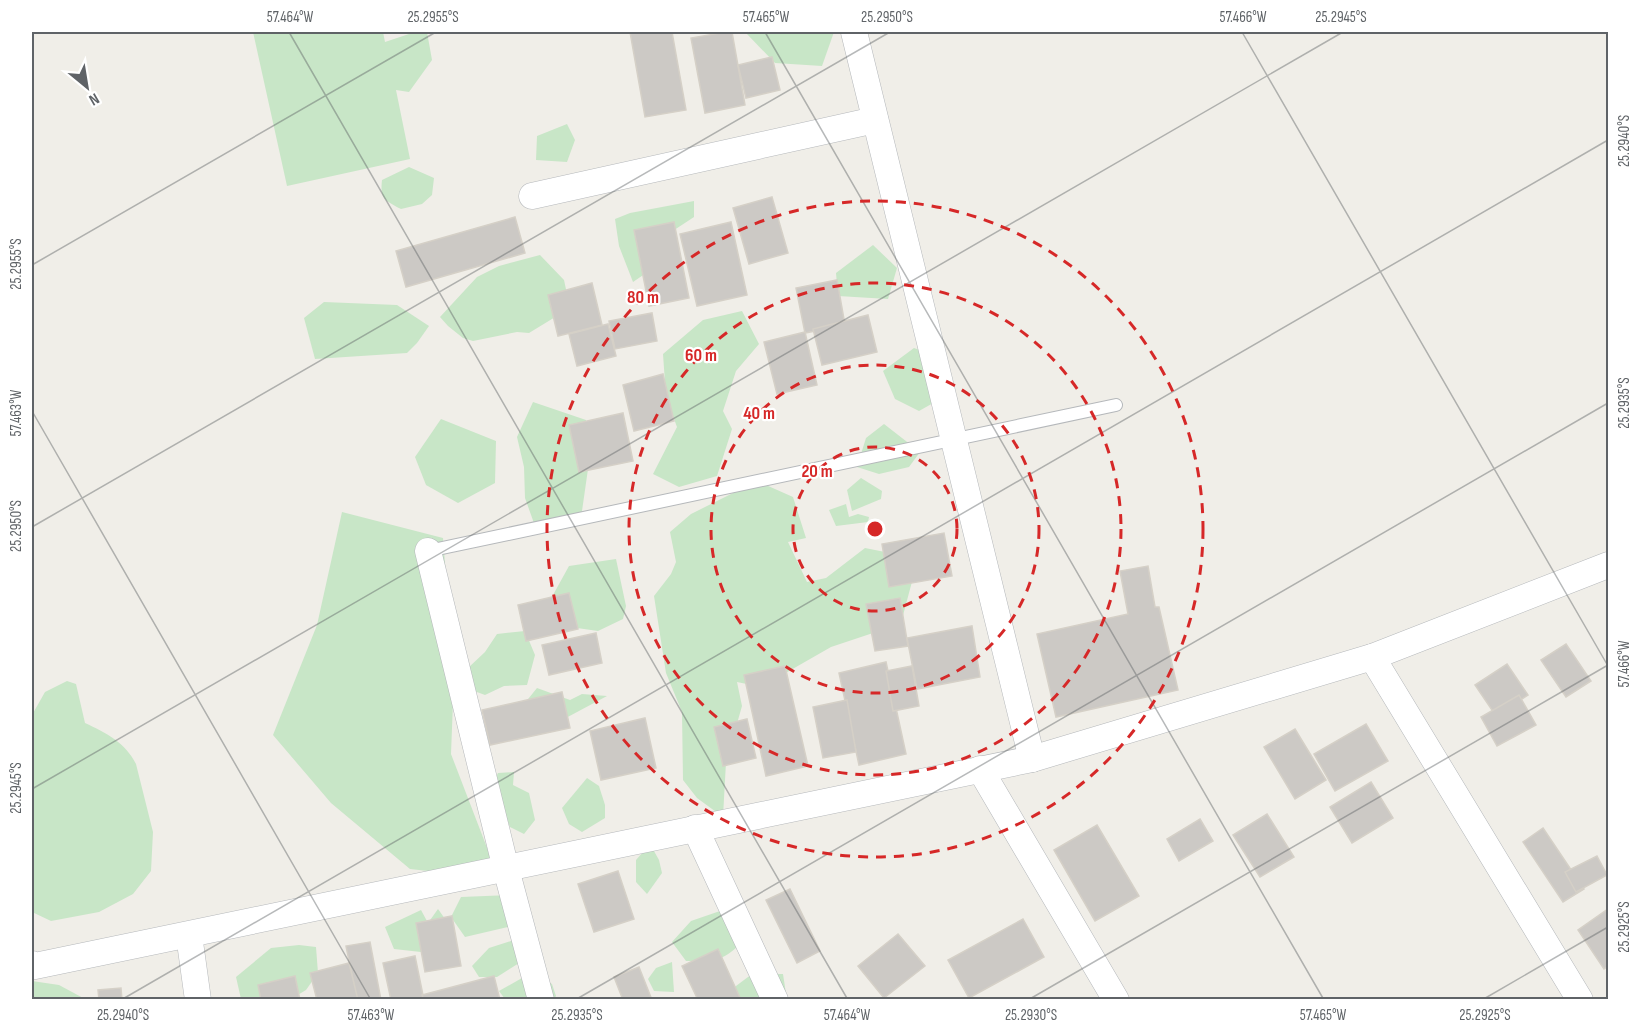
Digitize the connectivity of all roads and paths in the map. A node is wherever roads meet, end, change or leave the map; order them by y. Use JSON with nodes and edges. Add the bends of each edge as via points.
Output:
{"nodes":[{"id":1,"x":854,"y":32,"type":"edge"},
{"id":2,"x":875,"y":120,"type":"junction"},
{"id":3,"x":532,"y":196,"type":"dead end"},
{"id":4,"x":1116,"y":405,"type":"dead end"},
{"id":5,"x":953,"y":440,"type":"junction"},
{"id":6,"x":428,"y":550,"type":"joint"},
{"id":7,"x":1608,"y":565,"type":"edge"},
{"id":8,"x":1372,"y":657,"type":"junction"},
{"id":9,"x":1032,"y":759,"type":"junction"},
{"id":10,"x":980,"y":769,"type":"junction"},
{"id":11,"x":696,"y":828,"type":"junction"},
{"id":12,"x":506,"y":869,"type":"junction"},
{"id":13,"x":189,"y":935,"type":"junction"},
{"id":14,"x":32,"y":964,"type":"edge"},
{"id":15,"x":198,"y":999,"type":"edge"},
{"id":16,"x":541,"y":999,"type":"edge"},
{"id":17,"x":775,"y":999,"type":"edge"},
{"id":18,"x":1116,"y":999,"type":"edge"},
{"id":19,"x":1580,"y":999,"type":"edge"}],
"edges":[{"from":1,"to":2,"type":"street"},
{"from":2,"to":3,"type":"street"},
{"from":2,"to":5,"type":"street"},
{"from":4,"to":5,"type":"lane"},
{"from":5,"to":6,"type":"lane"},
{"from":5,"to":9,"type":"street"},
{"from":6,"to":12,"type":"street"},
{"from":7,"to":8,"type":"street"},
{"from":8,"to":9,"type":"street"},
{"from":8,"to":19,"type":"street"},
{"from":9,"to":10,"type":"street"},
{"from":10,"to":11,"type":"street"},
{"from":10,"to":18,"type":"street"},
{"from":11,"to":12,"type":"street"},
{"from":11,"to":17,"type":"street"},
{"from":12,"to":13,"type":"street"},
{"from":12,"to":16,"type":"street"},
{"from":13,"to":14,"type":"street"},
{"from":13,"to":15,"type":"street"}]}
